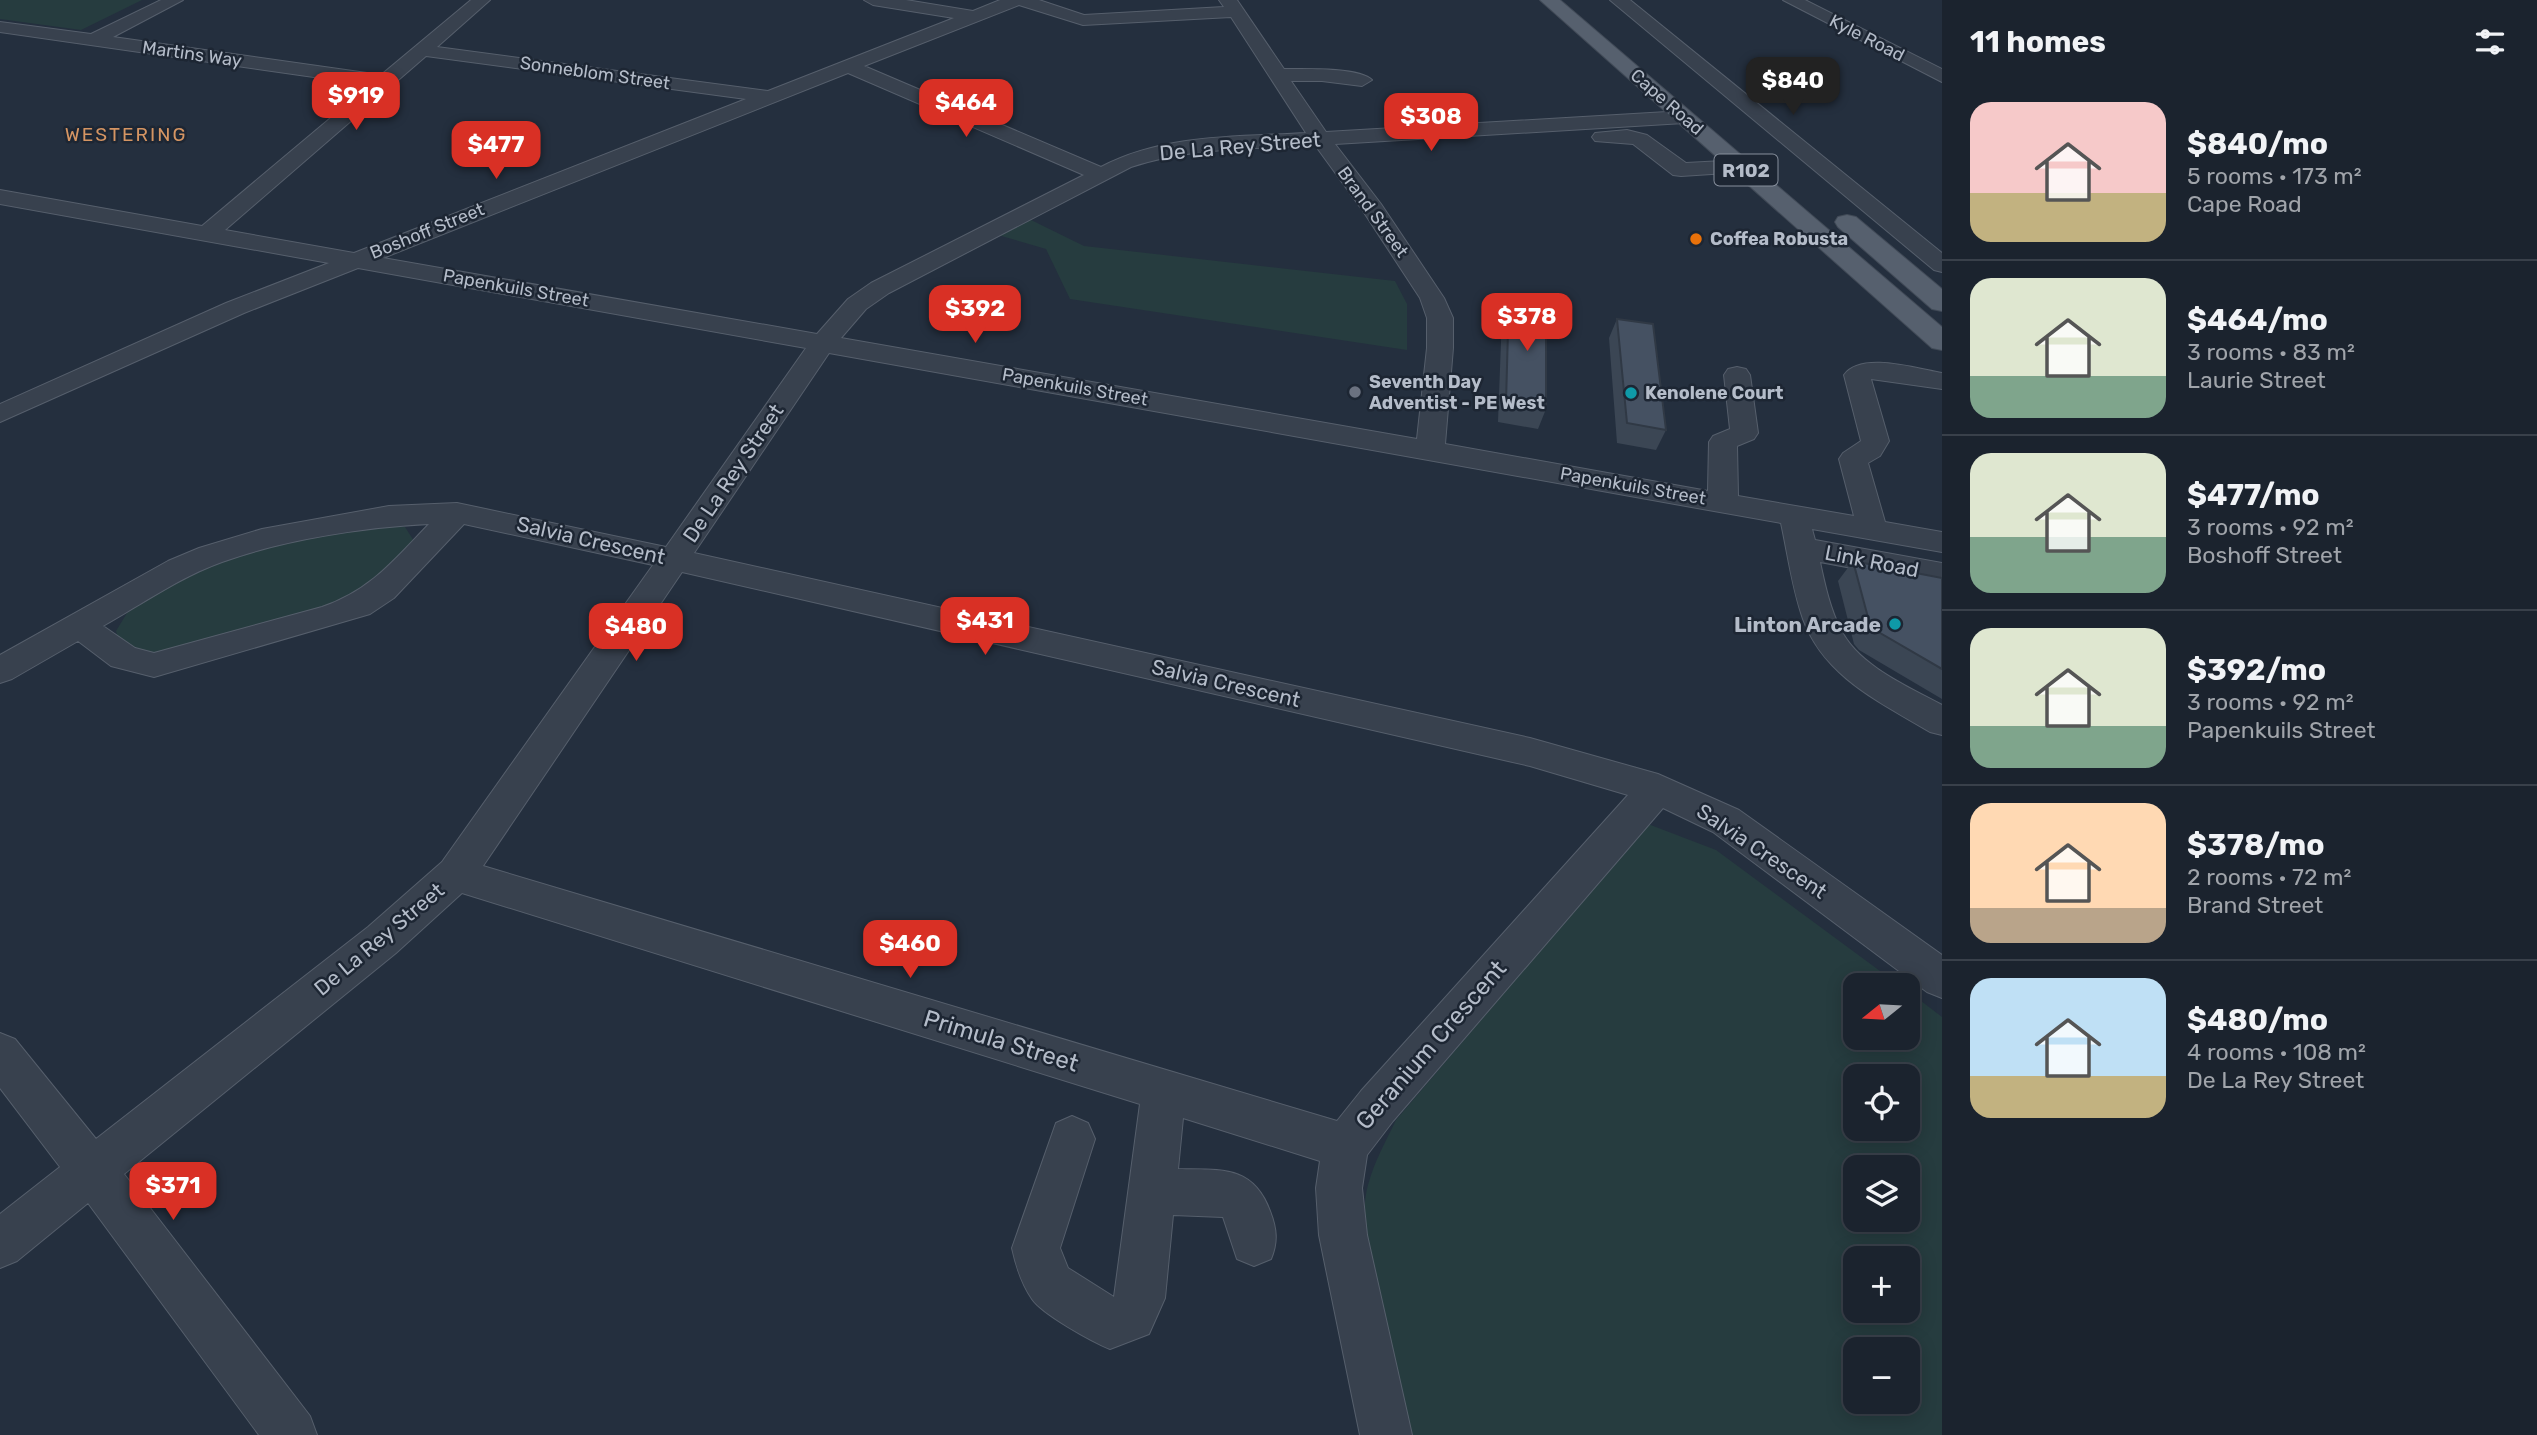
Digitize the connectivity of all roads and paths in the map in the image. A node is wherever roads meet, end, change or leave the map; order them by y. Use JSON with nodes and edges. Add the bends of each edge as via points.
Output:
{"nodes":[{"id":1,"x":174,"y":0,"type":"edge"},
{"id":2,"x":481,"y":0,"type":"edge"},
{"id":3,"x":873,"y":0,"type":"edge"},
{"id":4,"x":1015,"y":0,"type":"edge"},
{"id":5,"x":1022,"y":0,"type":"edge"},
{"id":6,"x":1549,"y":0,"type":"edge"},
{"id":7,"x":1619,"y":0,"type":"edge"},
{"id":8,"x":1792,"y":0,"type":"edge"},
{"id":9,"x":903,"y":2,"type":"edge"},
{"id":10,"x":1232,"y":6,"type":"edge"},
{"id":11,"x":974,"y":16,"type":"junction"},
{"id":12,"x":0,"y":27,"type":"edge"},
{"id":13,"x":94,"y":40,"type":"junction"},
{"id":14,"x":421,"y":50,"type":"junction"},
{"id":15,"x":848,"y":66,"type":"junction"},
{"id":16,"x":1279,"y":75,"type":"junction"},
{"id":17,"x":1942,"y":76,"type":"edge"},
{"id":18,"x":1362,"y":80,"type":"dead end"},
{"id":19,"x":383,"y":81,"type":"junction"},
{"id":20,"x":769,"y":96,"type":"junction"},
{"id":21,"x":1684,"y":117,"type":"junction"},
{"id":22,"x":1556,"y":125,"type":"junction"},
{"id":23,"x":1320,"y":138,"type":"junction"},
{"id":24,"x":1742,"y":166,"type":"junction"},
{"id":25,"x":1100,"y":174,"type":"junction"},
{"id":26,"x":0,"y":197,"type":"edge"},
{"id":27,"x":1826,"y":205,"type":"dead end"},
{"id":28,"x":205,"y":235,"type":"junction"},
{"id":29,"x":355,"y":260,"type":"junction"},
{"id":30,"x":1942,"y":265,"type":"edge"},
{"id":31,"x":1942,"y":303,"type":"edge"},
{"id":32,"x":823,"y":342,"type":"junction"},
{"id":33,"x":1942,"y":342,"type":"edge"},
{"id":34,"x":1737,"y":375,"type":"dead end"},
{"id":35,"x":1942,"y":381,"type":"edge"},
{"id":36,"x":0,"y":414,"type":"edge"},
{"id":37,"x":1430,"y":449,"type":"junction"},
{"id":38,"x":1723,"y":503,"type":"junction"},
{"id":39,"x":457,"y":513,"type":"junction"},
{"id":40,"x":1794,"y":516,"type":"junction"},
{"id":41,"x":1872,"y":530,"type":"junction"},
{"id":42,"x":1942,"y":542,"type":"edge"},
{"id":43,"x":1802,"y":548,"type":"junction"},
{"id":44,"x":675,"y":559,"type":"junction"},
{"id":45,"x":1942,"y":574,"type":"edge"},
{"id":46,"x":80,"y":625,"type":"junction"},
{"id":47,"x":0,"y":670,"type":"edge"},
{"id":48,"x":1942,"y":722,"type":"edge"},
{"id":49,"x":1658,"y":789,"type":"junction"},
{"id":50,"x":456,"y":874,"type":"junction"},
{"id":51,"x":1942,"y":979,"type":"edge"},
{"id":52,"x":0,"y":1054,"type":"edge"},
{"id":53,"x":1164,"y":1091,"type":"junction"},
{"id":54,"x":1072,"y":1139,"type":"dead end"},
{"id":55,"x":1346,"y":1146,"type":"junction"},
{"id":56,"x":92,"y":1170,"type":"junction"},
{"id":57,"x":1152,"y":1191,"type":"junction"},
{"id":58,"x":1255,"y":1242,"type":"dead end"},
{"id":59,"x":0,"y":1244,"type":"edge"},
{"id":60,"x":291,"y":1435,"type":"edge"},
{"id":61,"x":1386,"y":1435,"type":"edge"}],
"edges":[{"from":1,"to":13,"type":"street"},
{"from":2,"to":14,"type":"street"},
{"from":3,"to":9,"type":"street"},
{"from":4,"to":11,"type":"street","name":"Boshoff Street"},
{"from":5,"to":10,"type":"street","via":[[1083,20]]},
{"from":6,"to":21,"type":"main road","name":"Cape Road","number":"R102"},
{"from":7,"to":30,"type":"street"},
{"from":8,"to":17,"type":"street","name":"Kyle Road"},
{"from":9,"to":11,"type":"street"},
{"from":10,"to":16,"type":"street","name":"Brand Street"},
{"from":11,"to":15,"type":"street","name":"Boshoff Street"},
{"from":12,"to":13,"type":"street","name":"Martins Way"},
{"from":13,"to":19,"type":"street","name":"Martins Way"},
{"from":14,"to":19,"type":"street"},
{"from":14,"to":20,"type":"street","name":"Sonneblom Street"},
{"from":15,"to":20,"type":"street","name":"Boshoff Street"},
{"from":15,"to":25,"type":"street"},
{"from":16,"to":18,"type":"street"},
{"from":16,"to":23,"type":"street","name":"Brand Street"},
{"from":19,"to":28,"type":"street"},
{"from":20,"to":29,"type":"street","name":"Boshoff Street"},
{"from":21,"to":22,"type":"street","name":"De La Rey Street"},
{"from":21,"to":24,"type":"main road","name":"Cape Road","number":"R102"},
{"from":22,"to":23,"type":"street","name":"De La Rey Street"},
{"from":22,"to":24,"type":"street","via":[[1574,138],[1640,139],[1681,170]]},
{"from":23,"to":25,"type":"street","name":"De La Rey Street","via":[[1173,149]]},
{"from":23,"to":37,"type":"street","name":"Brand Street","via":[[1415,270],[1440,318]]},
{"from":24,"to":33,"type":"main road","name":"Cape Road","number":"R102"},
{"from":25,"to":32,"type":"street","name":"De La Rey Street","via":[[880,288],[857,304]]},
{"from":26,"to":28,"type":"street","name":"Papenkuils Street"},
{"from":27,"to":31,"type":"main road"},
{"from":28,"to":29,"type":"street","name":"Papenkuils Street"},
{"from":29,"to":32,"type":"street","name":"Papenkuils Street"},
{"from":29,"to":36,"type":"street","name":"Boshoff Street","via":[[235,308]]},
{"from":32,"to":37,"type":"street","name":"Papenkuils Street"},
{"from":32,"to":44,"type":"street","name":"De La Rey Street"},
{"from":34,"to":38,"type":"street","via":[[1744,433],[1723,442]]},
{"from":35,"to":41,"type":"street","via":[[1872,369],[1857,375],[1874,446],[1853,459]]},
{"from":37,"to":38,"type":"street","name":"Papenkuils Street"},
{"from":38,"to":40,"type":"street","name":"Papenkuils Street"},
{"from":39,"to":44,"type":"street","name":"Salvia Crescent"},
{"from":39,"to":46,"type":"street","name":"Salvia Crescent","via":[[389,516],[262,539],[179,569]]},
{"from":39,"to":46,"type":"street","via":[[383,590],[359,606],[330,616],[154,665],[130,663]]},
{"from":40,"to":41,"type":"street","name":"Papenkuils Street"},
{"from":40,"to":43,"type":"street","name":"Link Road"},
{"from":41,"to":42,"type":"street","name":"Papenkuils Street"},
{"from":43,"to":45,"type":"street","name":"Link Road"},
{"from":43,"to":48,"type":"street","name":"Link Road","via":[[1821,623],[1831,643],[1864,674]]},
{"from":44,"to":49,"type":"street","name":"Salvia Crescent","via":[[1530,752]]},
{"from":44,"to":50,"type":"street","name":"De La Rey Street"},
{"from":46,"to":47,"type":"street","name":"Salvia Crescent"},
{"from":49,"to":51,"type":"street","name":"Salvia Crescent","via":[[1726,821]]},
{"from":49,"to":55,"type":"street","name":"Geranium Crescent"},
{"from":50,"to":53,"type":"street","name":"Primula Street"},
{"from":50,"to":56,"type":"street","name":"De La Rey Street","via":[[382,940]]},
{"from":52,"to":56,"type":"street"},
{"from":53,"to":55,"type":"street","name":"Primula Street"},
{"from":53,"to":57,"type":"street"},
{"from":54,"to":57,"type":"street","via":[[1036,1248],[1051,1286],[1110,1324],[1130,1316],[1140,1298]]},
{"from":55,"to":61,"type":"street","name":"Geranium Crescent","via":[[1339,1188],[1343,1235]]},
{"from":56,"to":59,"type":"street","name":"De La Rey Street"},
{"from":56,"to":60,"type":"street"},
{"from":57,"to":58,"type":"street","via":[[1238,1197]]}]}
